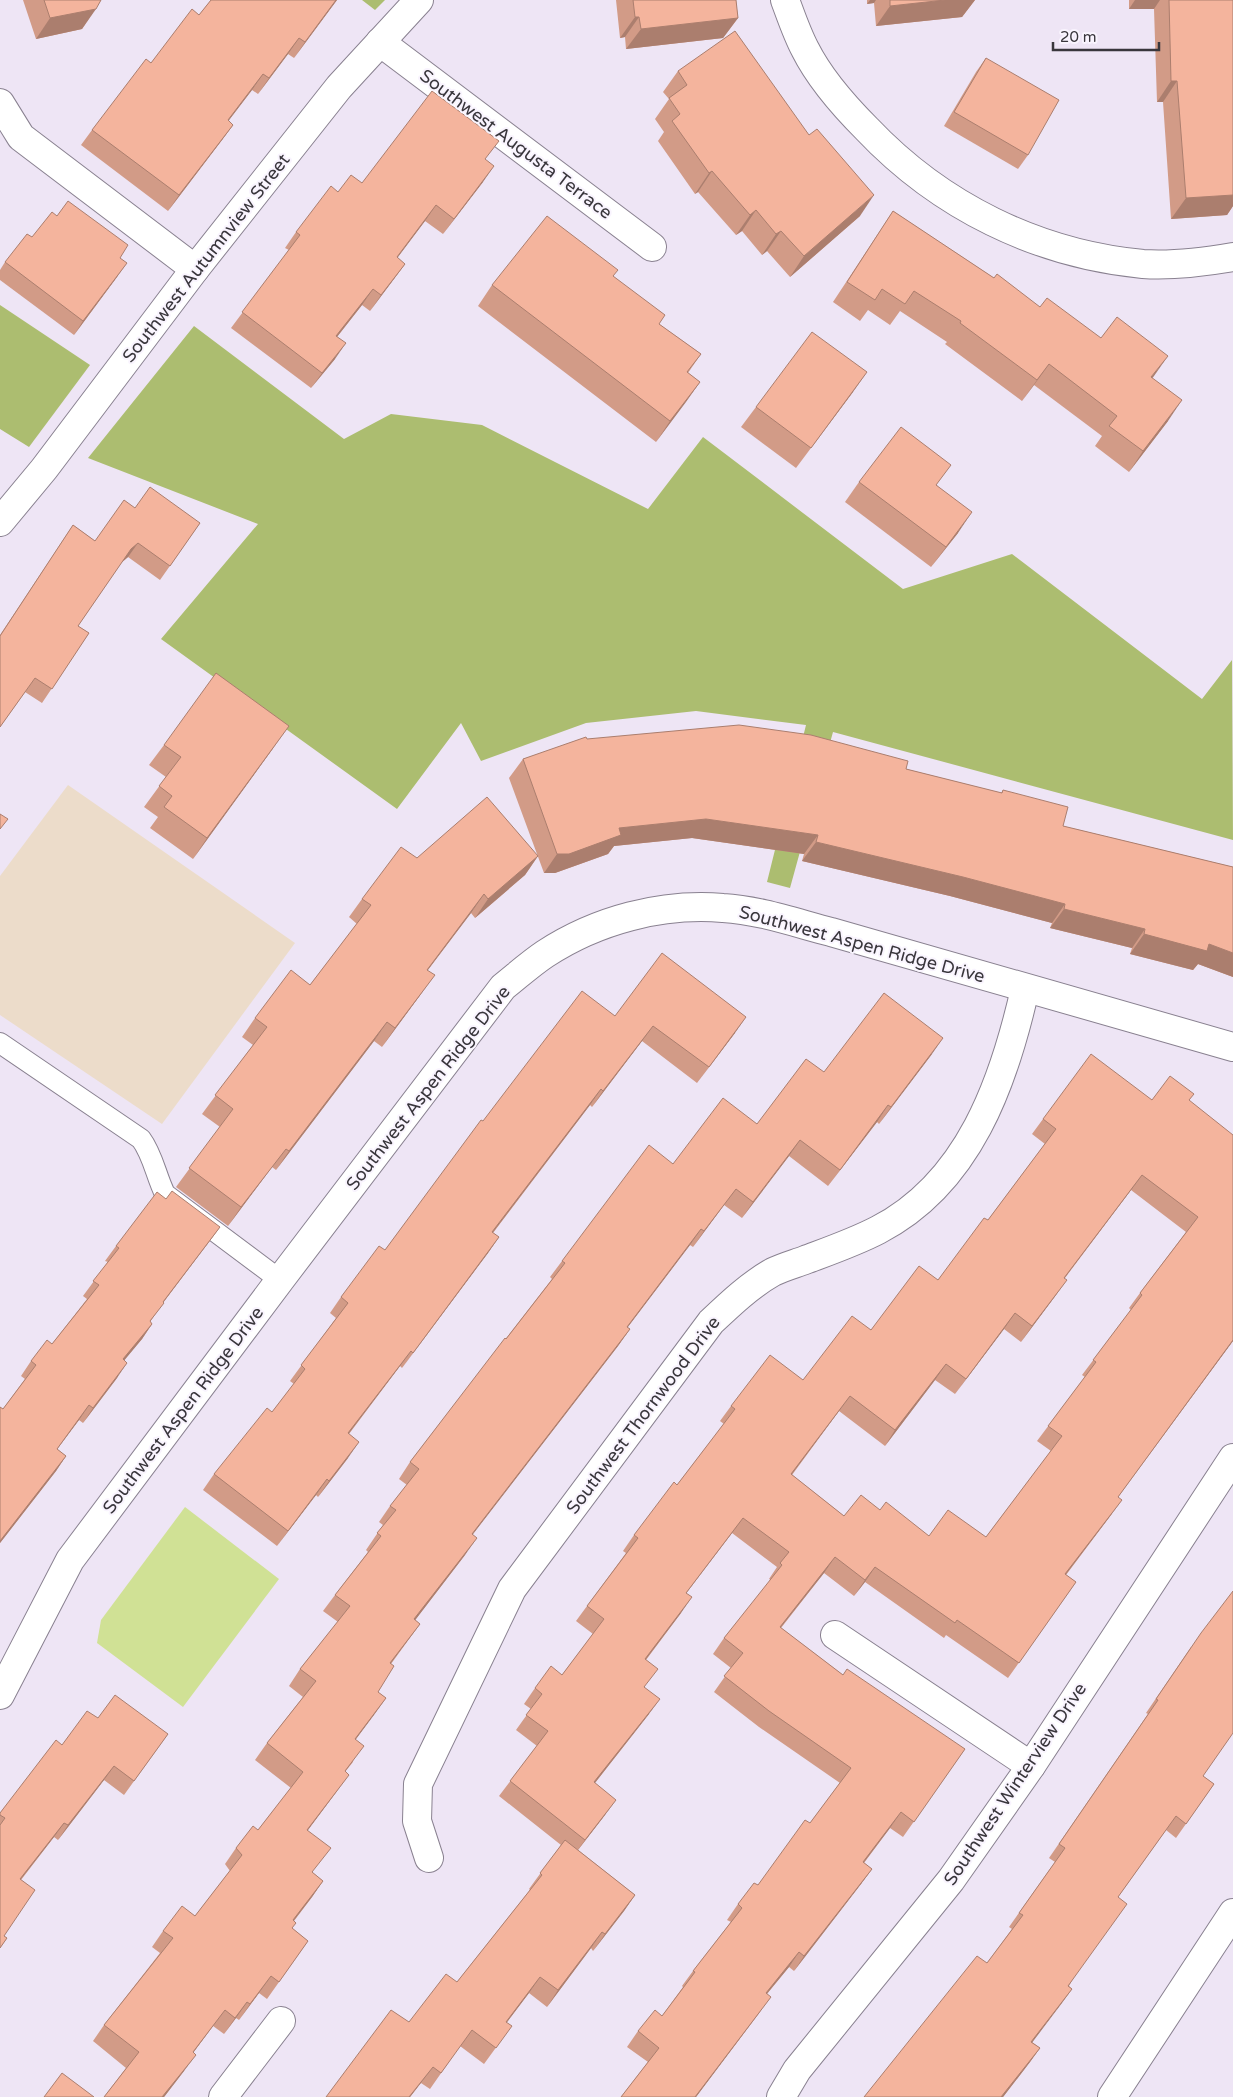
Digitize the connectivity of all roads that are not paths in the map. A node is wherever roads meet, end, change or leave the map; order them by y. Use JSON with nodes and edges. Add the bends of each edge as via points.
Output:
{"nodes":[{"id":1,"x":419,"y":0,"type":"edge"},
{"id":2,"x":785,"y":0,"type":"edge"},
{"id":3,"x":380,"y":42,"type":"junction"},
{"id":4,"x":0,"y":103,"type":"edge"},
{"id":5,"x":652,"y":247,"type":"dead end"},
{"id":6,"x":1233,"y":257,"type":"edge"},
{"id":7,"x":195,"y":269,"type":"junction"},
{"id":8,"x":0,"y":522,"type":"edge"},
{"id":9,"x":1025,"y":989,"type":"junction"},
{"id":10,"x":0,"y":1043,"type":"edge"},
{"id":11,"x":1233,"y":1047,"type":"edge"},
{"id":12,"x":280,"y":1280,"type":"junction"},
{"id":13,"x":1233,"y":1458,"type":"edge"},
{"id":14,"x":835,"y":1635,"type":"dead end"},
{"id":15,"x":0,"y":1695,"type":"edge"},
{"id":16,"x":1031,"y":1766,"type":"junction"},
{"id":17,"x":429,"y":1858,"type":"dead end"},
{"id":18,"x":1233,"y":1913,"type":"edge"},
{"id":19,"x":281,"y":2022,"type":"dead end"},
{"id":20,"x":223,"y":2097,"type":"edge"},
{"id":21,"x":781,"y":2097,"type":"edge"},
{"id":22,"x":1112,"y":2097,"type":"edge"}],
"edges":[{"from":1,"to":3,"type":"street","name":"Southwest Autumnview Street"},
{"from":2,"to":6,"type":"street","via":[[805,49],[838,100],[924,182],[983,218],[1026,237],[1084,254],[1136,262],[1204,262]]},
{"from":3,"to":5,"type":"street","name":"Southwest Augusta Terrace"},
{"from":3,"to":7,"type":"street","name":"Southwest Autumnview Street","via":[[340,87]]},
{"from":4,"to":7,"type":"street","via":[[21,136]]},
{"from":7,"to":8,"type":"street","name":"Southwest Autumnview Street","via":[[44,470]]},
{"from":9,"to":11,"type":"street","name":"Southwest Aspen Ridge Drive"},
{"from":9,"to":12,"type":"street","name":"Southwest Aspen Ridge Drive","via":[[831,932],[724,908],[651,912],[580,934],[544,955],[503,988]]},
{"from":9,"to":17,"type":"street","name":"Southwest Thornwood Drive","via":[[1013,1044],[983,1118],[961,1158],[924,1199],[880,1229],[774,1272],[740,1295],[711,1322],[512,1589],[418,1784],[418,1821]]},
{"from":10,"to":12,"type":"lane","via":[[141,1139],[165,1194]]},
{"from":12,"to":15,"type":"street","name":"Southwest Aspen Ridge Drive","via":[[70,1560]]},
{"from":13,"to":16,"type":"street","name":"Southwest Winterview Drive"},
{"from":14,"to":16,"type":"street"},
{"from":16,"to":21,"type":"street","name":"Southwest Winterview Drive","via":[[951,1880],[797,2070]]},
{"from":18,"to":22,"type":"street"},
{"from":19,"to":20,"type":"street"}]}
